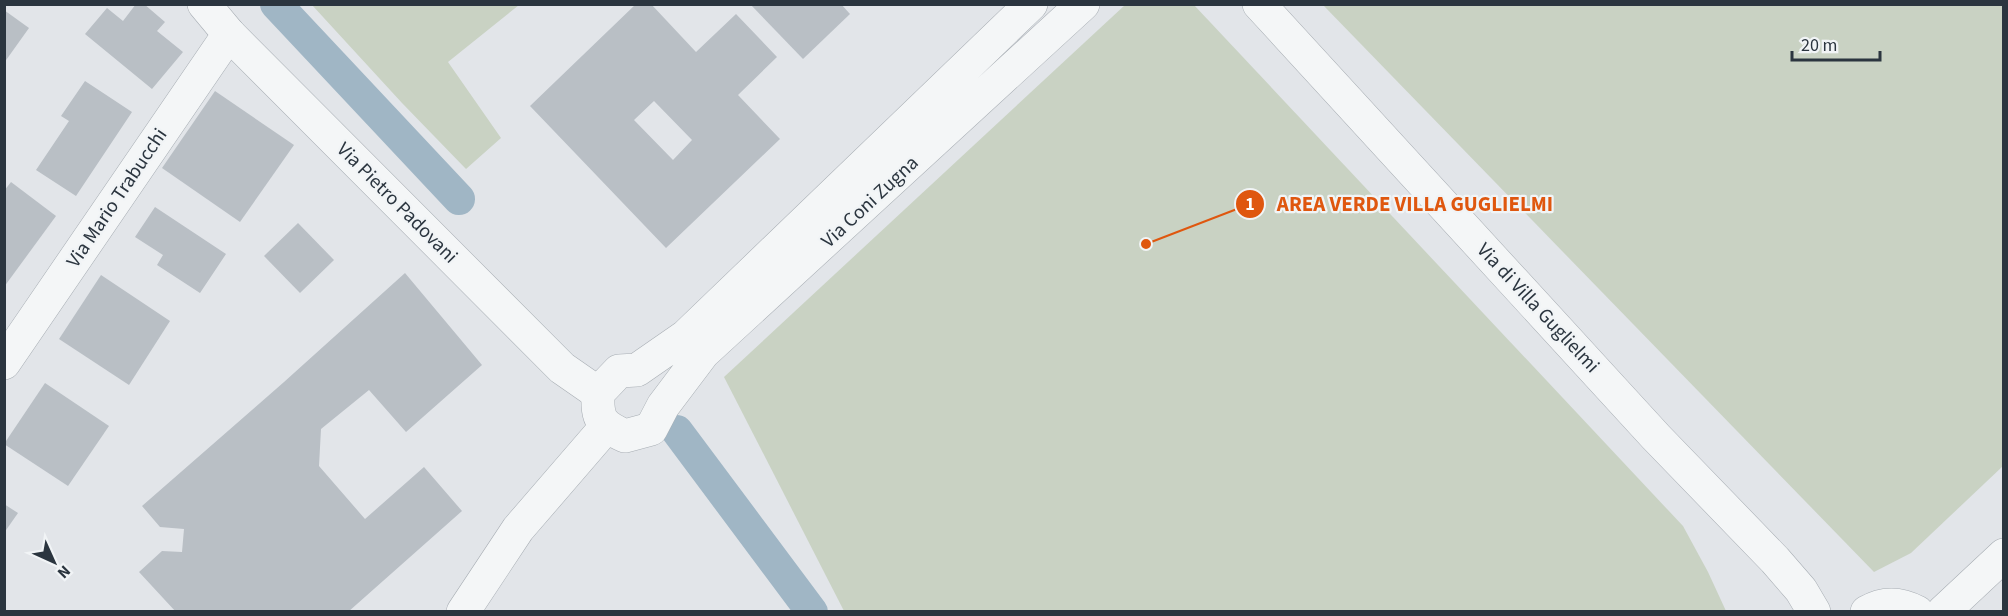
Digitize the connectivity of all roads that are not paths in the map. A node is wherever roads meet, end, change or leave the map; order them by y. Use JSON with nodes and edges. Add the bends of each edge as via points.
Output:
{"nodes":[{"id":1,"x":204,"y":4,"type":"edge"},
{"id":2,"x":1031,"y":4,"type":"edge"},
{"id":3,"x":1083,"y":4,"type":"edge"},
{"id":4,"x":1259,"y":4,"type":"edge"},
{"id":5,"x":229,"y":34,"type":"junction"},
{"id":6,"x":4,"y":363,"type":"edge"},
{"id":7,"x":637,"y":370,"type":"junction"},
{"id":8,"x":598,"y":393,"type":"junction"},
{"id":9,"x":663,"y":406,"type":"junction"},
{"id":10,"x":606,"y":427,"type":"junction"},
{"id":11,"x":2004,"y":555,"type":"edge"},
{"id":12,"x":463,"y":612,"type":"edge"},
{"id":13,"x":1815,"y":612,"type":"edge"},
{"id":14,"x":1868,"y":612,"type":"edge"},
{"id":15,"x":1917,"y":612,"type":"edge"},
{"id":16,"x":1943,"y":612,"type":"edge"}],
"edges":[{"from":1,"to":5,"type":"street","name":"Via Pietro Padovani"},
{"from":2,"to":7,"type":"street","name":"Via Coni Zugna","via":[[686,336]]},
{"from":3,"to":9,"type":"street","name":"Via Coni Zugna","via":[[703,353]]},
{"from":4,"to":13,"type":"street","name":"Via di Villa Guglielmi","via":[[1656,437],[1775,560]]},
{"from":5,"to":6,"type":"street","name":"Via Mario Trabucchi"},
{"from":5,"to":8,"type":"street","name":"Via Pietro Padovani","via":[[562,368]]},
{"from":7,"to":8,"type":"street","name":"Via Coni Zugna","via":[[619,371]]},
{"from":7,"to":9,"type":"street","via":[[655,381]]},
{"from":8,"to":10,"type":"street","via":[[597,411]]},
{"from":9,"to":10,"type":"street","name":"Via Coni Zugna","via":[[651,429],[625,436]]},
{"from":10,"to":12,"type":"street","via":[[518,529]]},
{"from":11,"to":16,"type":"street"},
{"from":14,"to":15,"type":"street","via":[[1889,604]]}]}
